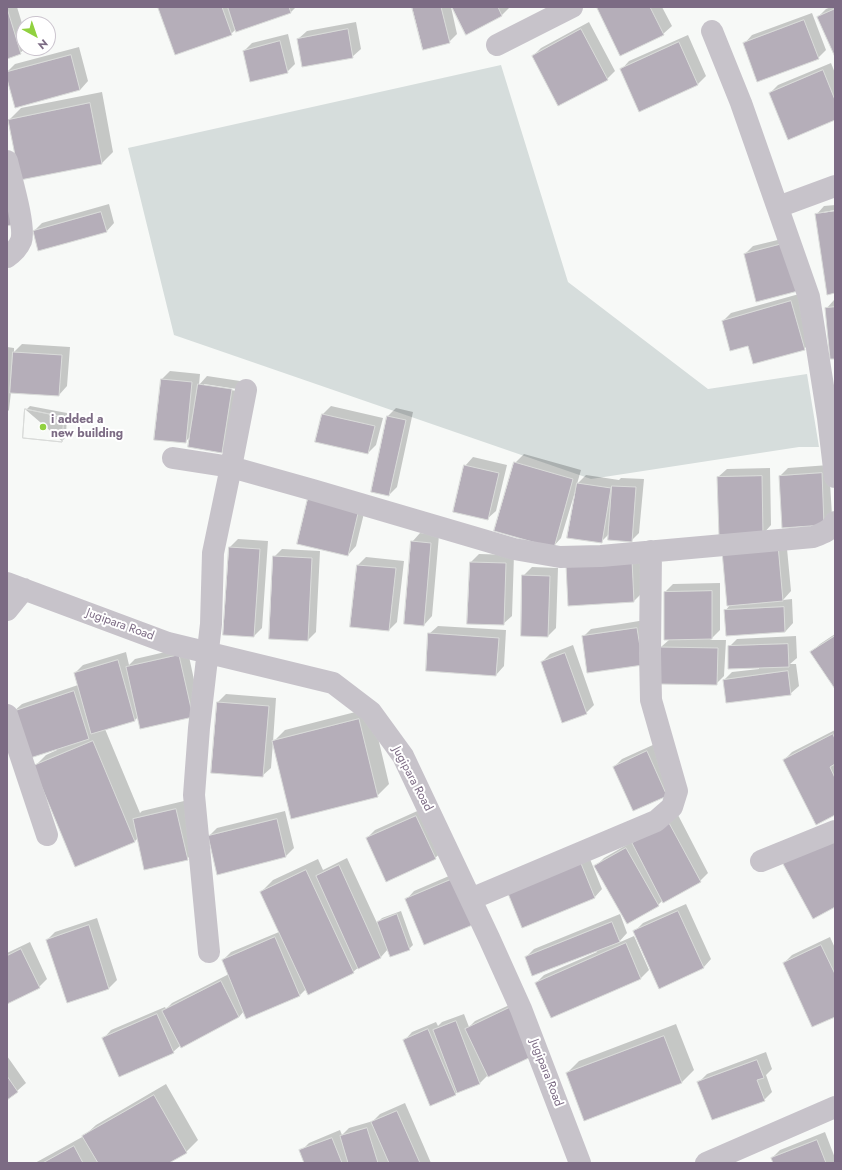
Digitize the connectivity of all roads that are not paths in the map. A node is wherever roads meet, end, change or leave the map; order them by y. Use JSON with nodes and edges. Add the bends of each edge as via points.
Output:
{"nodes":[{"id":1,"x":572,"y":7,"type":"edge"},
{"id":2,"x":712,"y":31,"type":"dead end"},
{"id":3,"x":497,"y":45,"type":"dead end"},
{"id":4,"x":7,"y":162,"type":"edge"},
{"id":5,"x":835,"y":186,"type":"edge"},
{"id":6,"x":778,"y":207,"type":"junction"},
{"id":7,"x":7,"y":257,"type":"edge"},
{"id":8,"x":246,"y":390,"type":"dead end"},
{"id":9,"x":173,"y":458,"type":"dead end"},
{"id":10,"x":231,"y":468,"type":"junction"},
{"id":11,"x":835,"y":477,"type":"edge"},
{"id":12,"x":835,"y":522,"type":"edge"},
{"id":13,"x":651,"y":551,"type":"junction"},
{"id":14,"x":16,"y":586,"type":"edge"},
{"id":15,"x":7,"y":610,"type":"edge"},
{"id":16,"x":208,"y":652,"type":"junction"},
{"id":17,"x":7,"y":715,"type":"edge"},
{"id":18,"x":835,"y":831,"type":"edge"},
{"id":19,"x":47,"y":835,"type":"dead end"},
{"id":20,"x":761,"y":861,"type":"dead end"},
{"id":21,"x":471,"y":898,"type":"junction"},
{"id":22,"x":209,"y":952,"type":"dead end"},
{"id":23,"x":835,"y":1107,"type":"edge"},
{"id":24,"x":580,"y":1163,"type":"edge"},
{"id":25,"x":706,"y":1163,"type":"edge"}],
"edges":[{"from":1,"to":3,"type":"street"},
{"from":2,"to":6,"type":"street"},
{"from":4,"to":7,"type":"street","via":[[21,224],[21,240],[14,253]]},
{"from":5,"to":6,"type":"street"},
{"from":6,"to":11,"type":"street","via":[[809,297]]},
{"from":8,"to":10,"type":"street"},
{"from":9,"to":10,"type":"street"},
{"from":10,"to":13,"type":"street","via":[[522,550],[560,557]]},
{"from":10,"to":16,"type":"street","via":[[213,553]]},
{"from":12,"to":13,"type":"street","via":[[834,526],[813,537]]},
{"from":13,"to":21,"type":"street","via":[[652,700],[677,791],[672,806],[656,821]]},
{"from":14,"to":15,"type":"street"},
{"from":14,"to":16,"type":"street","name":"Jugipara Road","via":[[168,643]]},
{"from":16,"to":21,"type":"street","name":"Jugipara Road","via":[[333,683],[371,712],[403,756]]},
{"from":16,"to":22,"type":"street","via":[[194,795]]},
{"from":17,"to":19,"type":"street"},
{"from":18,"to":20,"type":"street"},
{"from":21,"to":24,"type":"street","name":"Jugipara Road","via":[[521,1009]]},
{"from":23,"to":25,"type":"street"}]}
